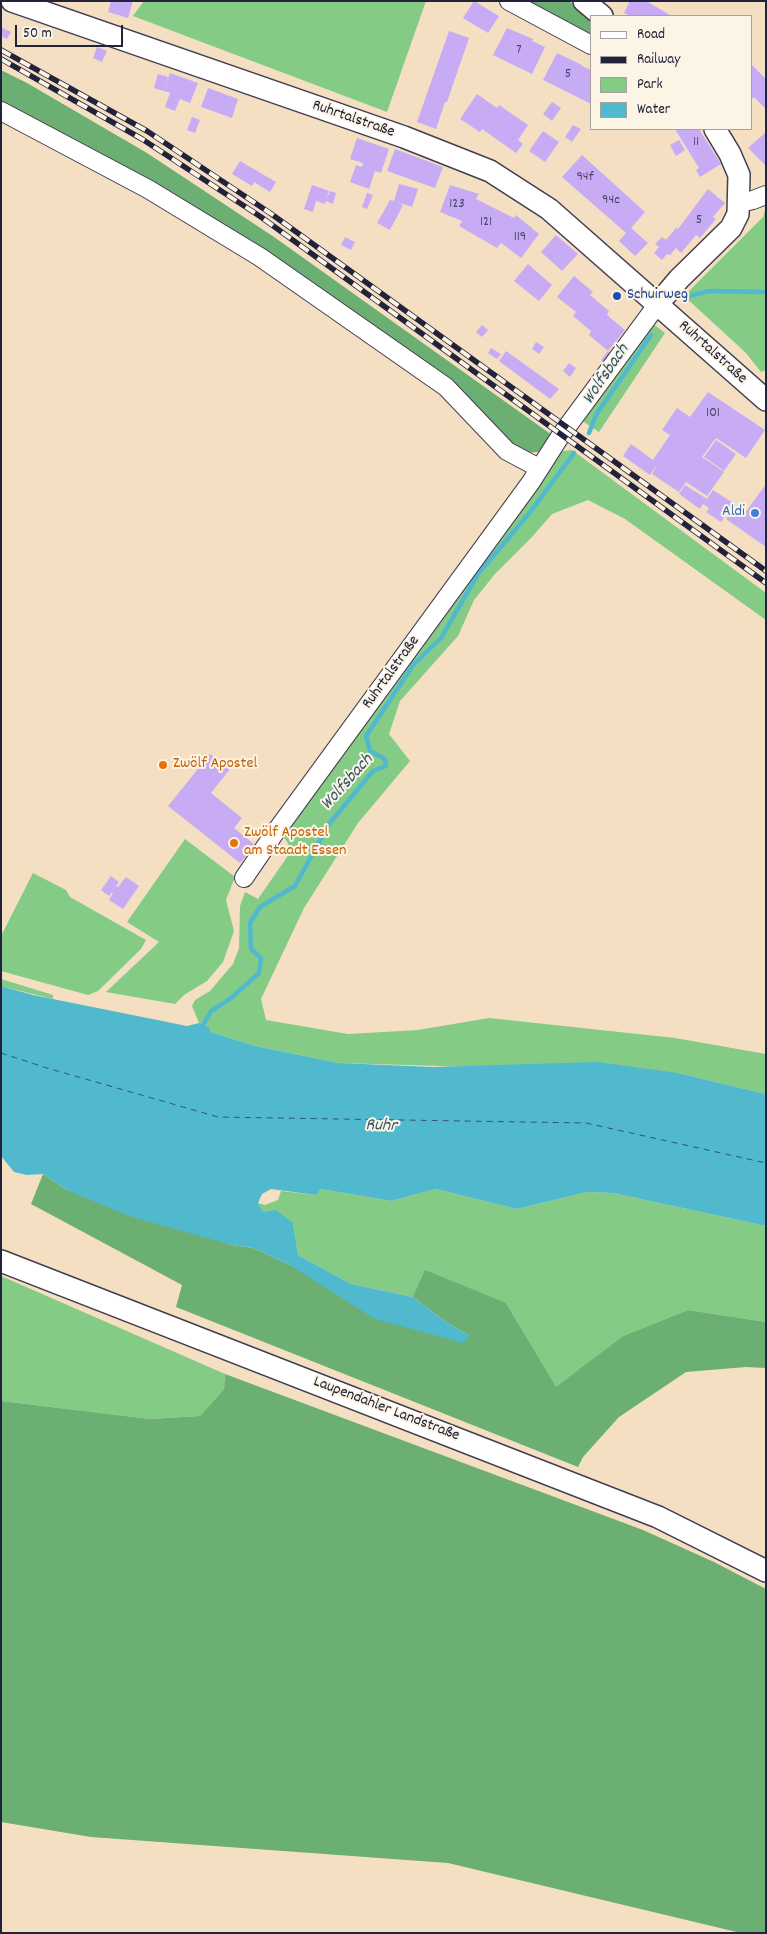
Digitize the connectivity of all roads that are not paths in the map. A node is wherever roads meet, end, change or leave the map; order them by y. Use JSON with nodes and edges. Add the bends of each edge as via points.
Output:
{"nodes":[{"id":1,"x":12,"y":1,"type":"edge"},
{"id":2,"x":509,"y":1,"type":"edge"},
{"id":3,"x":584,"y":1,"type":"edge"},
{"id":4,"x":601,"y":15,"type":"edge"},
{"id":5,"x":590,"y":44,"type":"edge"},
{"id":6,"x":1,"y":111,"type":"edge"},
{"id":7,"x":716,"y":130,"type":"edge"},
{"id":8,"x":766,"y":194,"type":"edge"},
{"id":9,"x":740,"y":203,"type":"junction"},
{"id":10,"x":658,"y":305,"type":"junction"},
{"id":11,"x":766,"y":400,"type":"edge"},
{"id":12,"x":539,"y":468,"type":"junction"},
{"id":13,"x":244,"y":878,"type":"dead end"},
{"id":14,"x":1,"y":1261,"type":"edge"},
{"id":15,"x":766,"y":1571,"type":"edge"}],
"edges":[{"from":1,"to":10,"type":"main road","name":"Ruhrtalstraße","via":[[404,137],[490,171],[549,208]]},
{"from":2,"to":5,"type":"street"},
{"from":3,"to":4,"type":"main road"},
{"from":6,"to":12,"type":"street","via":[[148,189],[260,257],[446,387],[507,450]]},
{"from":7,"to":9,"type":"main road","via":[[739,174]]},
{"from":8,"to":9,"type":"street"},
{"from":9,"to":10,"type":"main road","via":[[731,228],[679,279]]},
{"from":10,"to":11,"type":"main road","name":"Ruhrtalstraße"},
{"from":10,"to":12,"type":"street","name":"Ruhrtalstraße"},
{"from":12,"to":13,"type":"street","name":"Ruhrtalstraße"},
{"from":14,"to":15,"type":"main road","name":"Laupendahler Landstraße","via":[[658,1517]]}]}
